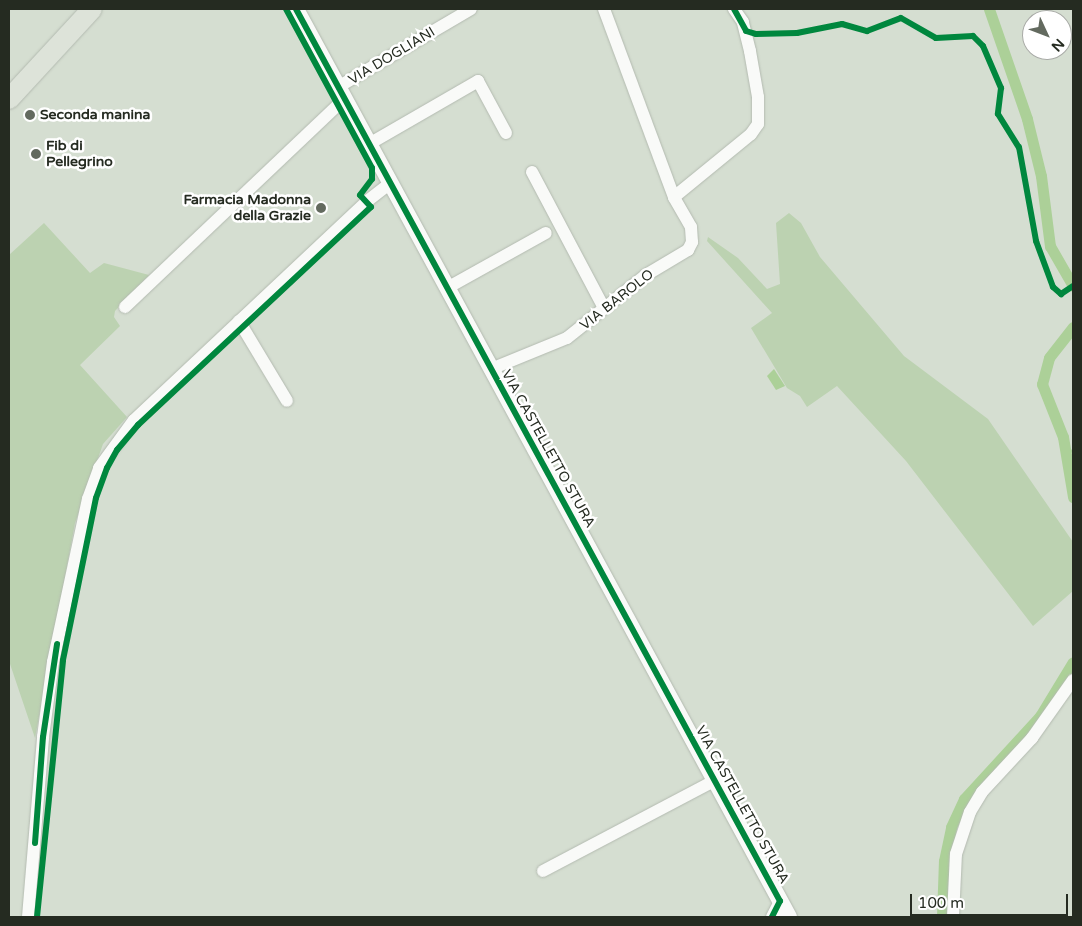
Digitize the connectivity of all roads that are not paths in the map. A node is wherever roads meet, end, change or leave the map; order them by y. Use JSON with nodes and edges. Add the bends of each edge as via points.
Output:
{"nodes":[{"id":1,"x":92,"y":9,"type":"edge"},
{"id":2,"x":296,"y":9,"type":"edge"},
{"id":3,"x":471,"y":9,"type":"edge"},
{"id":4,"x":604,"y":9,"type":"edge"},
{"id":5,"x":734,"y":9,"type":"edge"},
{"id":6,"x":341,"y":93,"type":"junction"},
{"id":7,"x":9,"y":99,"type":"edge"},
{"id":8,"x":506,"y":133,"type":"dead end"},
{"id":9,"x":370,"y":144,"type":"junction"},
{"id":10,"x":532,"y":172,"type":"dead end"},
{"id":11,"x":390,"y":183,"type":"junction"},
{"id":12,"x":674,"y":197,"type":"junction"},
{"id":13,"x":546,"y":233,"type":"dead end"},
{"id":14,"x":447,"y":288,"type":"junction"},
{"id":15,"x":125,"y":307,"type":"dead end"},
{"id":16,"x":604,"y":308,"type":"junction"},
{"id":17,"x":239,"y":321,"type":"junction"},
{"id":18,"x":491,"y":369,"type":"junction"},
{"id":19,"x":287,"y":401,"type":"dead end"},
{"id":20,"x":1073,"y":680,"type":"edge"},
{"id":21,"x":714,"y":781,"type":"junction"},
{"id":22,"x":543,"y":871,"type":"dead end"},
{"id":23,"x":780,"y":901,"type":"junction"},
{"id":24,"x":28,"y":917,"type":"edge"},
{"id":25,"x":772,"y":917,"type":"edge"},
{"id":26,"x":789,"y":917,"type":"edge"},
{"id":27,"x":953,"y":917,"type":"edge"}],
"edges":[{"from":1,"to":7,"type":"main road"},
{"from":2,"to":6,"type":"street","name":"VIA CASTELLETTO STURA"},
{"from":3,"to":6,"type":"street","name":"VIA DOGLIANI"},
{"from":4,"to":12,"type":"street","name":"VIA BAROLO"},
{"from":5,"to":12,"type":"street","via":[[744,22],[758,97],[758,124],[751,134]]},
{"from":6,"to":9,"type":"street","name":"VIA CASTELLETTO STURA"},
{"from":6,"to":15,"type":"street","name":"VIA DOGLIANI"},
{"from":8,"to":9,"type":"street","via":[[478,81]]},
{"from":9,"to":11,"type":"street","name":"VIA CASTELLETTO STURA"},
{"from":10,"to":16,"type":"street"},
{"from":11,"to":14,"type":"street","name":"VIA CASTELLETTO STURA"},
{"from":11,"to":17,"type":"street"},
{"from":12,"to":16,"type":"street","name":"VIA BAROLO","via":[[691,227],[692,242],[688,250],[646,275]]},
{"from":13,"to":14,"type":"street"},
{"from":14,"to":18,"type":"street","name":"VIA CASTELLETTO STURA"},
{"from":16,"to":18,"type":"street","name":"VIA BAROLO","via":[[567,338]]},
{"from":17,"to":19,"type":"street"},
{"from":17,"to":24,"type":"street","via":[[134,420],[110,449],[96,476],[53,662],[43,737]]},
{"from":18,"to":21,"type":"street","name":"VIA CASTELLETTO STURA"},
{"from":20,"to":27,"type":"street","via":[[1037,732],[982,792],[970,812],[956,854]]},
{"from":21,"to":22,"type":"street","name":"VIA CASTELLETTO STURA"},
{"from":21,"to":23,"type":"street","name":"VIA CASTELLETTO STURA"},
{"from":23,"to":25,"type":"street"},
{"from":23,"to":26,"type":"street","name":"VIA CASTELLETTO STURA"}]}
